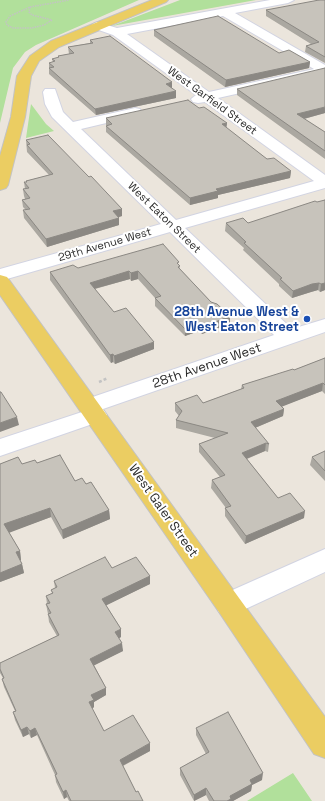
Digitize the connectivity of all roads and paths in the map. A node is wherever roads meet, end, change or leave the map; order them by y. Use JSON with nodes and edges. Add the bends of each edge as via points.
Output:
{"nodes":[{"id":1,"x":69,"y":0,"type":"edge"},
{"id":2,"x":162,"y":0,"type":"edge"},
{"id":3,"x":288,"y":0,"type":"edge"},
{"id":4,"x":30,"y":7,"type":"junction"},
{"id":5,"x":225,"y":12,"type":"junction"},
{"id":6,"x":97,"y":26,"type":"junction"},
{"id":7,"x":117,"y":32,"type":"junction"},
{"id":8,"x":325,"y":70,"type":"edge"},
{"id":9,"x":50,"y":92,"type":"dead end"},
{"id":10,"x":206,"y":97,"type":"junction"},
{"id":11,"x":183,"y":102,"type":"edge"},
{"id":12,"x":146,"y":110,"type":"edge"},
{"id":13,"x":70,"y":127,"type":"junction"},
{"id":14,"x":325,"y":183,"type":"edge"},
{"id":15,"x":0,"y":185,"type":"edge"},
{"id":16,"x":172,"y":225,"type":"junction"},
{"id":17,"x":0,"y":275,"type":"edge"},
{"id":18,"x":0,"y":281,"type":"edge"},
{"id":19,"x":325,"y":325,"type":"edge"},
{"id":20,"x":289,"y":338,"type":"junction"},
{"id":21,"x":108,"y":378,"type":"dead end"},
{"id":22,"x":99,"y":382,"type":"dead end"},
{"id":23,"x":92,"y":410,"type":"junction"},
{"id":24,"x":0,"y":448,"type":"edge"},
{"id":25,"x":325,"y":560,"type":"edge"},
{"id":26,"x":229,"y":604,"type":"junction"},
{"id":27,"x":325,"y":743,"type":"edge"}],
"edges":[{"from":1,"to":4,"type":"path"},
{"from":2,"to":6,"type":"main road"},
{"from":3,"to":5,"type":"street"},
{"from":4,"to":4,"type":"path","via":[[10,16],[7,25],[13,28],[32,28],[52,20],[32,15],[29,12]]},
{"from":5,"to":7,"type":"street"},
{"from":5,"to":8,"type":"street"},
{"from":6,"to":7,"type":"street","name":"West Garfield Street"},
{"from":6,"to":15,"type":"main road","via":[[55,44],[42,52],[27,68],[18,117]]},
{"from":7,"to":10,"type":"street","name":"West Garfield Street"},
{"from":8,"to":10,"type":"street"},
{"from":9,"to":13,"type":"street","name":"West Eaton Street","via":[[57,114]]},
{"from":10,"to":11,"type":"street"},
{"from":10,"to":14,"type":"street","name":"West Garfield Street"},
{"from":12,"to":13,"type":"street"},
{"from":13,"to":16,"type":"street","name":"West Eaton Street"},
{"from":14,"to":16,"type":"street","name":"29th Avenue West"},
{"from":16,"to":17,"type":"street","name":"29th Avenue West"},
{"from":16,"to":20,"type":"street","name":"West Eaton Street"},
{"from":18,"to":23,"type":"main road","name":"West Galer Street"},
{"from":19,"to":20,"type":"street","name":"28th Avenue West"},
{"from":20,"to":23,"type":"street","name":"28th Avenue West"},
{"from":21,"to":22,"type":"path"},
{"from":23,"to":24,"type":"street","name":"28th Avenue West"},
{"from":23,"to":26,"type":"main road","name":"West Galer Street"},
{"from":25,"to":26,"type":"street"},
{"from":26,"to":27,"type":"main road","name":"West Galer Street"}]}
